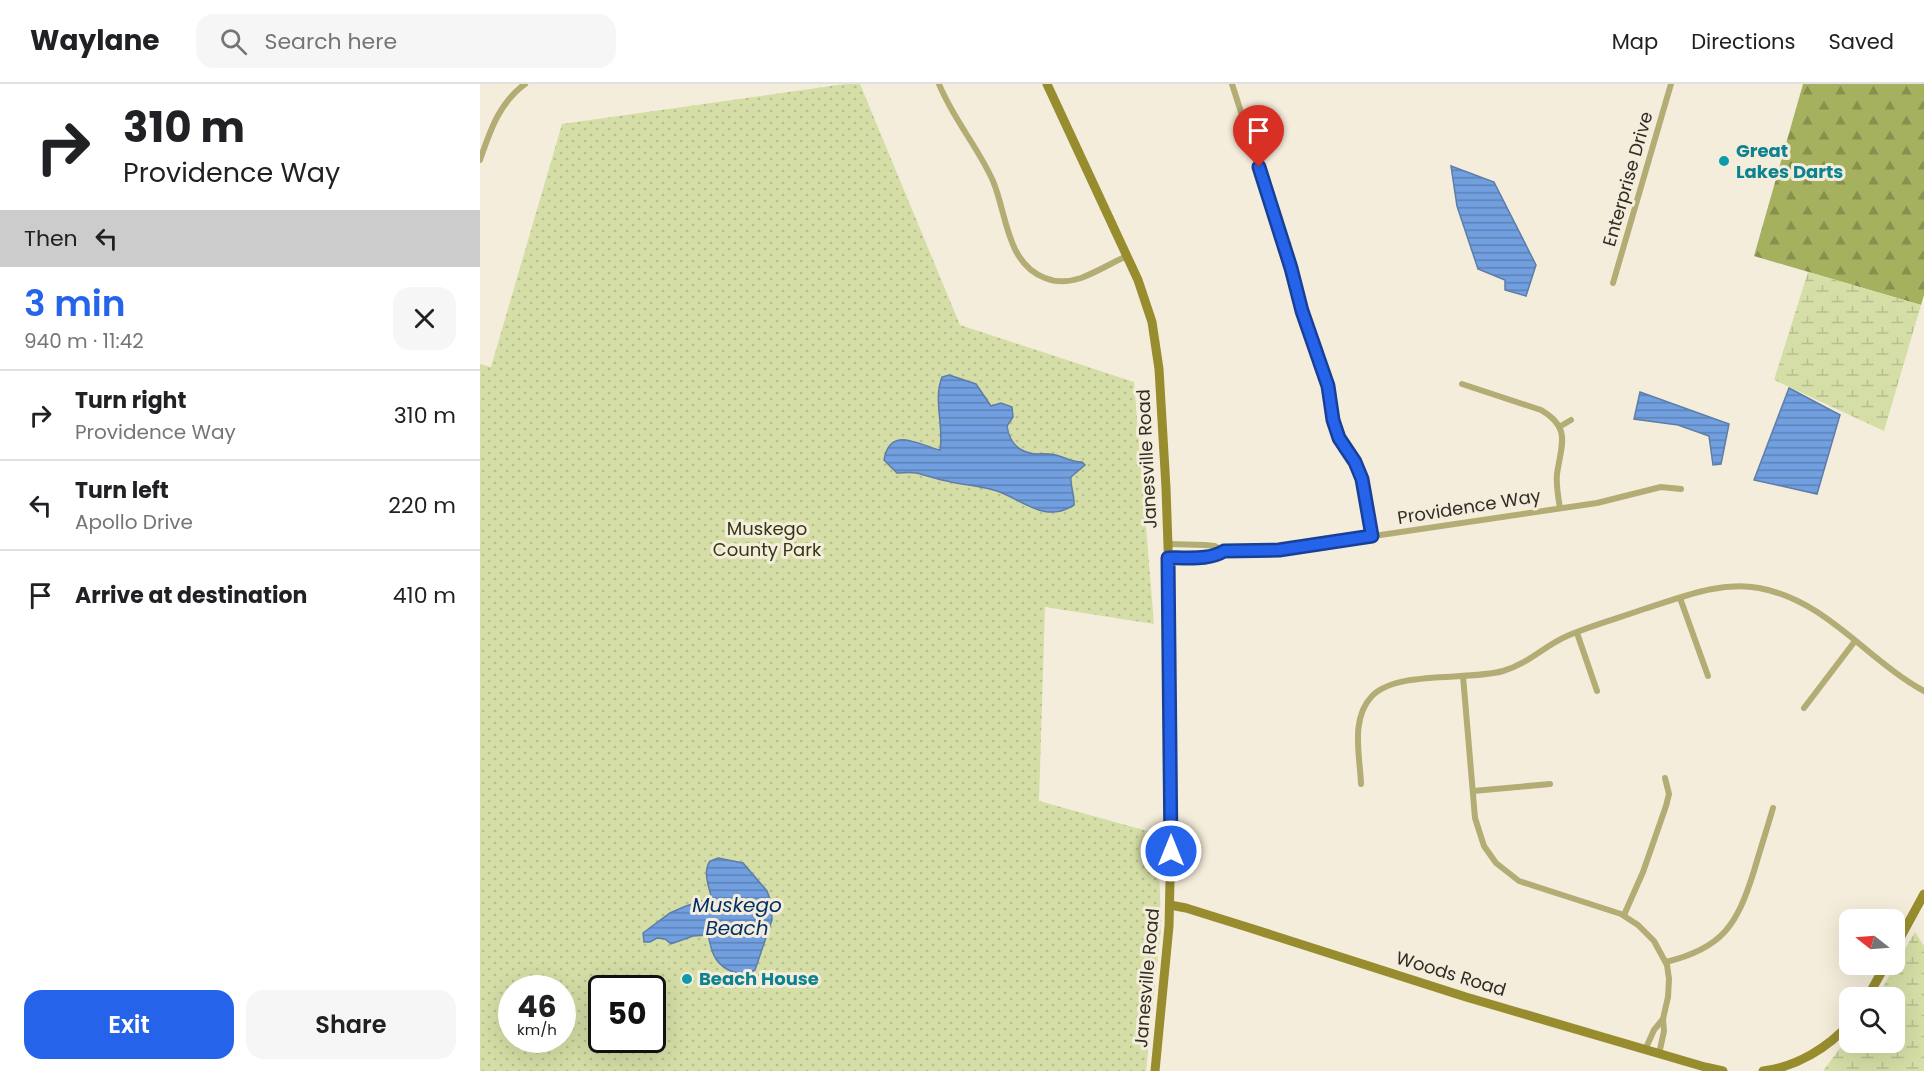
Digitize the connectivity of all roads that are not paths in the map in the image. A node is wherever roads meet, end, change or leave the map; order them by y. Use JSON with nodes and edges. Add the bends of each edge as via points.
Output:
{"nodes":[{"id":1,"x":525,"y":84,"type":"edge"},
{"id":2,"x":939,"y":84,"type":"edge"},
{"id":3,"x":1047,"y":84,"type":"edge"},
{"id":4,"x":1232,"y":84,"type":"edge"},
{"id":5,"x":1671,"y":84,"type":"edge"},
{"id":6,"x":480,"y":160,"type":"edge"},
{"id":7,"x":1127,"y":256,"type":"junction"},
{"id":8,"x":1613,"y":283,"type":"dead end"},
{"id":9,"x":1462,"y":384,"type":"dead end"},
{"id":10,"x":1571,"y":420,"type":"dead end"},
{"id":11,"x":1559,"y":426,"type":"junction"},
{"id":12,"x":1681,"y":489,"type":"dead end"},
{"id":13,"x":1560,"y":508,"type":"junction"},
{"id":14,"x":1372,"y":536,"type":"junction"},
{"id":15,"x":1168,"y":544,"type":"junction"},
{"id":16,"x":1224,"y":551,"type":"junction"},
{"id":17,"x":1168,"y":558,"type":"junction"},
{"id":18,"x":1680,"y":597,"type":"junction"},
{"id":19,"x":1577,"y":633,"type":"junction"},
{"id":20,"x":1854,"y":641,"type":"junction"},
{"id":21,"x":1463,"y":676,"type":"junction"},
{"id":22,"x":1708,"y":676,"type":"dead end"},
{"id":23,"x":1597,"y":691,"type":"dead end"},
{"id":24,"x":1924,"y":691,"type":"edge"},
{"id":25,"x":1804,"y":708,"type":"dead end"},
{"id":26,"x":1665,"y":778,"type":"dead end"},
{"id":27,"x":1361,"y":784,"type":"dead end"},
{"id":28,"x":1550,"y":784,"type":"dead end"},
{"id":29,"x":1473,"y":791,"type":"junction"},
{"id":30,"x":1773,"y":808,"type":"dead end"},
{"id":31,"x":1924,"y":894,"type":"edge"},
{"id":32,"x":1170,"y":905,"type":"junction"},
{"id":33,"x":1624,"y":915,"type":"junction"},
{"id":34,"x":1905,"y":929,"type":"edge"},
{"id":35,"x":1665,"y":962,"type":"junction"},
{"id":36,"x":1663,"y":1019,"type":"junction"},
{"id":37,"x":1839,"y":1033,"type":"edge"},
{"id":38,"x":1645,"y":1050,"type":"junction"},
{"id":39,"x":1659,"y":1054,"type":"junction"},
{"id":40,"x":1155,"y":1071,"type":"edge"},
{"id":41,"x":1724,"y":1071,"type":"edge"},
{"id":42,"x":1763,"y":1071,"type":"edge"}],
"edges":[{"from":1,"to":6,"type":"street","via":[[498,115]]},
{"from":2,"to":7,"type":"street","via":[[988,170],[1015,250],[1027,268],[1048,279],[1069,281]]},
{"from":3,"to":7,"type":"main road","name":"Janesville Road"},
{"from":4,"to":14,"type":"street","via":[[1328,386],[1333,420],[1362,479]]},
{"from":5,"to":8,"type":"street","name":"Enterprise Drive"},
{"from":7,"to":15,"type":"main road","name":"Janesville Road","via":[[1152,322],[1157,352]]},
{"from":9,"to":11,"type":"street","via":[[1541,410]]},
{"from":10,"to":11,"type":"street"},
{"from":11,"to":13,"type":"street","via":[[1563,443],[1557,474]]},
{"from":12,"to":13,"type":"street","name":"Providence Way","via":[[1661,487]]},
{"from":13,"to":14,"type":"street","name":"Providence Way"},
{"from":14,"to":16,"type":"street","name":"Providence Way","via":[[1279,550]]},
{"from":15,"to":16,"type":"street","name":"Providence Way","via":[[1215,546]]},
{"from":15,"to":17,"type":"main road","name":"Janesville Road"},
{"from":16,"to":17,"type":"street","name":"Providence Way","via":[[1217,555]]},
{"from":17,"to":32,"type":"main road","name":"Janesville Road"},
{"from":18,"to":19,"type":"street"},
{"from":18,"to":20,"type":"street","via":[[1727,586],[1770,590],[1805,604]]},
{"from":18,"to":22,"type":"street"},
{"from":19,"to":21,"type":"street","via":[[1514,668]]},
{"from":19,"to":23,"type":"street"},
{"from":20,"to":24,"type":"street"},
{"from":20,"to":25,"type":"street"},
{"from":21,"to":27,"type":"street","via":[[1393,683],[1366,702],[1358,728]]},
{"from":21,"to":29,"type":"street"},
{"from":26,"to":33,"type":"street","via":[[1669,794],[1666,806]]},
{"from":28,"to":29,"type":"street"},
{"from":29,"to":33,"type":"street","via":[[1480,836],[1507,873],[1526,884]]},
{"from":30,"to":35,"type":"street","via":[[1744,903],[1735,919],[1701,950]]},
{"from":31,"to":34,"type":"main road"},
{"from":32,"to":38,"type":"main road","name":"Woods Road"},
{"from":32,"to":40,"type":"main road","name":"Janesville Road"},
{"from":33,"to":35,"type":"street","via":[[1650,936]]},
{"from":35,"to":36,"type":"street","via":[[1669,989]]},
{"from":36,"to":38,"type":"street","via":[[1653,1030]]},
{"from":36,"to":39,"type":"street"},
{"from":37,"to":42,"type":"main road","via":[[1818,1051]]},
{"from":38,"to":39,"type":"main road","name":"Woods Road"},
{"from":39,"to":41,"type":"main road","name":"Woods Road"}]}
